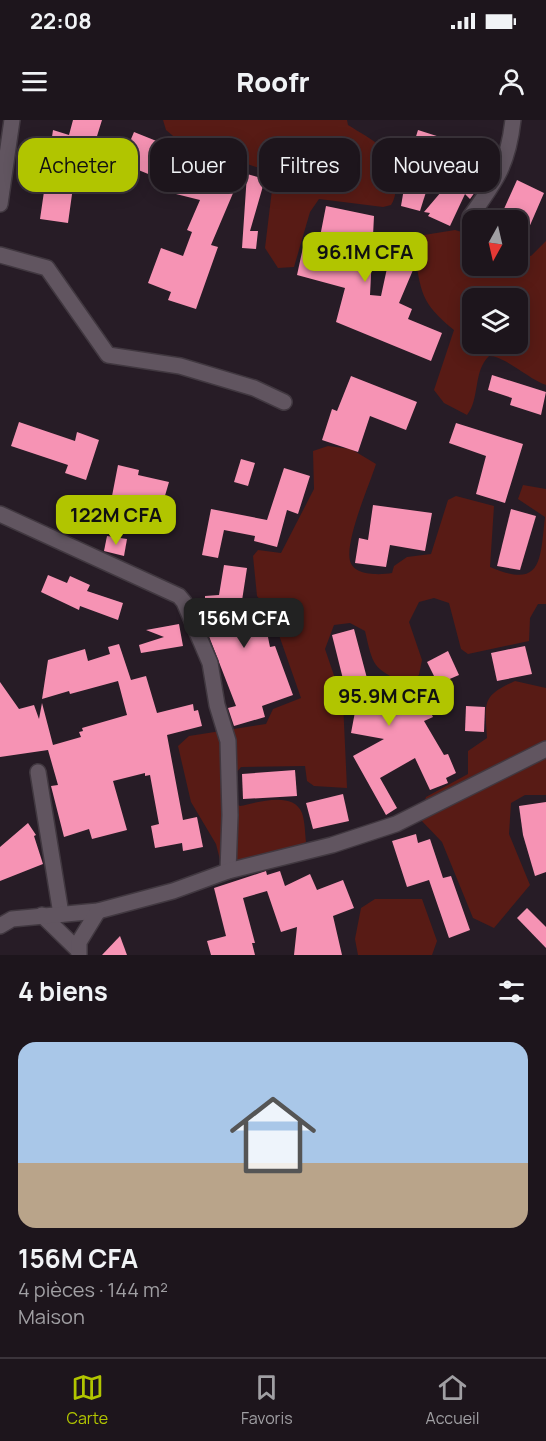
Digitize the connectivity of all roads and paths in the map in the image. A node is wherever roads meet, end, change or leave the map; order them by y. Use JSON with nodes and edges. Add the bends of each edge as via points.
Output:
{"nodes":[{"id":1,"x":12,"y":120,"type":"edge"},
{"id":2,"x":513,"y":120,"type":"edge"},
{"id":3,"x":0,"y":204,"type":"edge"},
{"id":4,"x":475,"y":210,"type":"edge"},
{"id":5,"x":0,"y":255,"type":"edge"},
{"id":6,"x":284,"y":402,"type":"dead end"},
{"id":7,"x":0,"y":514,"type":"edge"},
{"id":8,"x":546,"y":749,"type":"edge"},
{"id":9,"x":38,"y":772,"type":"dead end"},
{"id":10,"x":228,"y":871,"type":"junction"},
{"id":11,"x":98,"y":911,"type":"junction"},
{"id":12,"x":61,"y":914,"type":"junction"},
{"id":13,"x":42,"y":915,"type":"junction"},
{"id":14,"x":0,"y":926,"type":"edge"},
{"id":15,"x":78,"y":953,"type":"edge"}],
"edges":[{"from":1,"to":3,"type":"street"},
{"from":2,"to":4,"type":"street","via":[[510,150],[503,168]]},
{"from":5,"to":6,"type":"street","via":[[47,268],[108,356],[180,366],[254,388]]},
{"from":7,"to":10,"type":"street","via":[[171,592],[184,602],[210,663],[228,741]]},
{"from":8,"to":10,"type":"street","via":[[396,824]]},
{"from":9,"to":12,"type":"street"},
{"from":10,"to":11,"type":"street"},
{"from":11,"to":12,"type":"street"},
{"from":11,"to":15,"type":"street","via":[[79,942]]},
{"from":12,"to":13,"type":"street"},
{"from":13,"to":14,"type":"street","via":[[12,919]]},
{"from":13,"to":15,"type":"street"}]}
